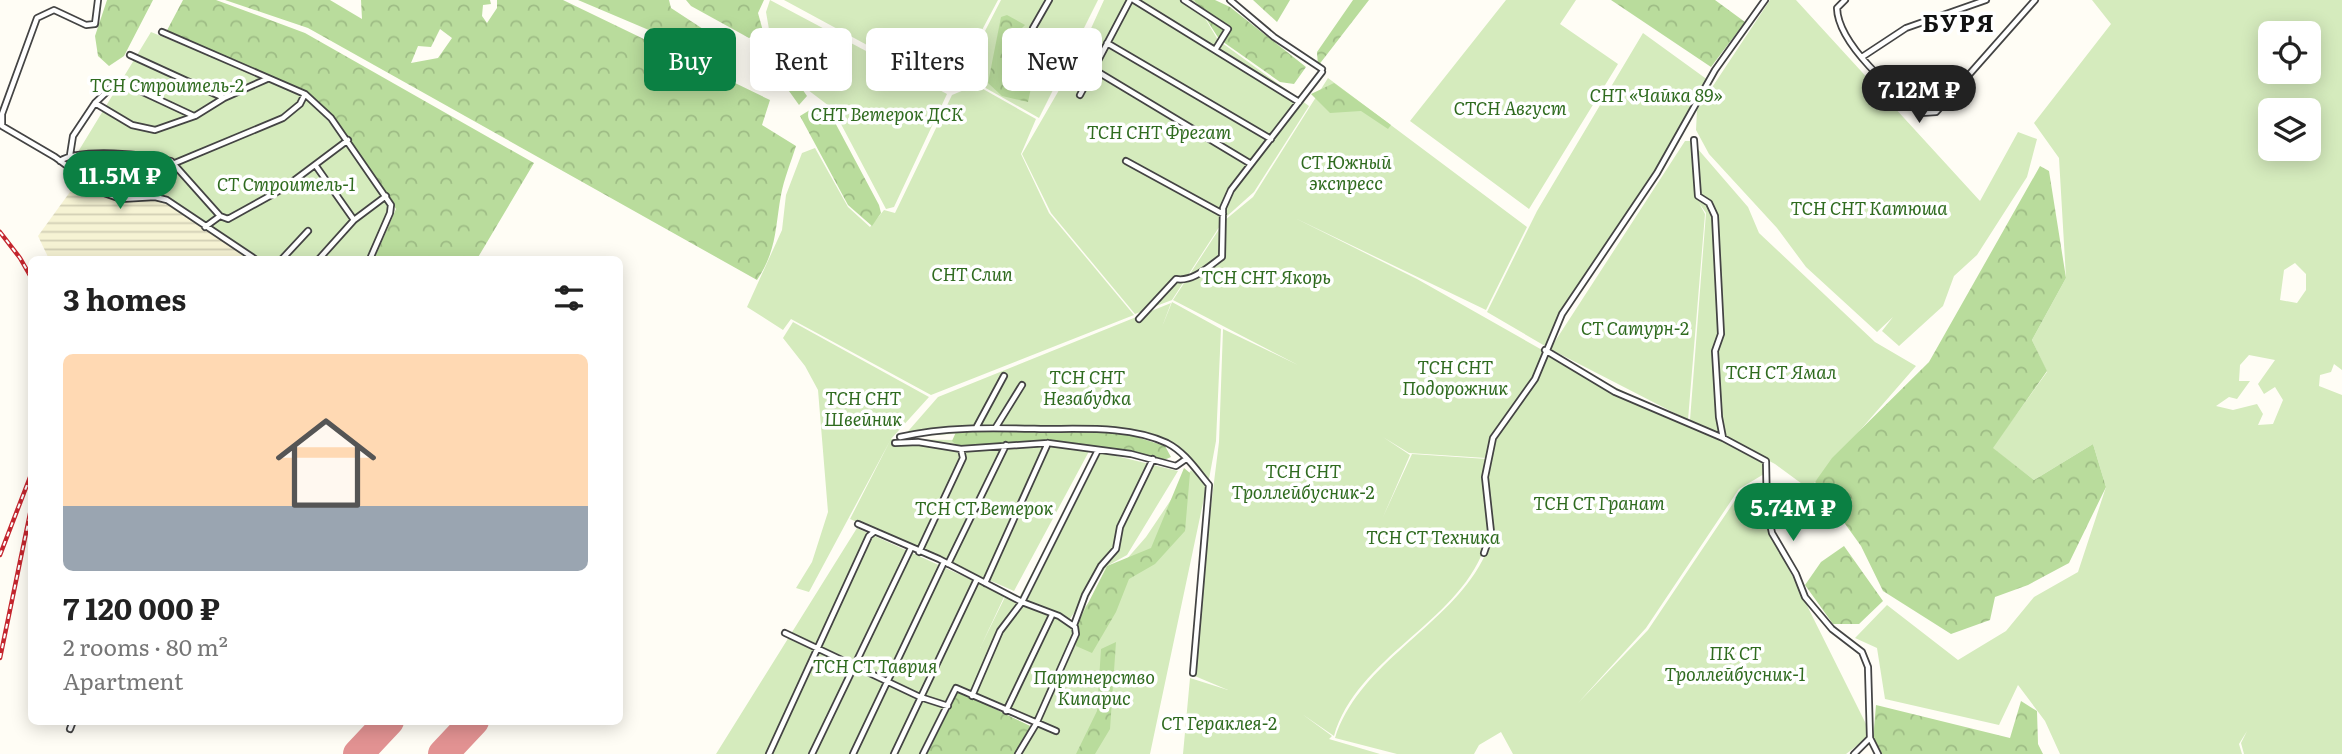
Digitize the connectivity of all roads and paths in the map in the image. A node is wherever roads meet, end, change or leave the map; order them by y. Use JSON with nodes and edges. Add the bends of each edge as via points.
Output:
{"nodes":[{"id":1,"x":98,"y":0,"type":"edge"},
{"id":2,"x":1049,"y":0,"type":"edge"},
{"id":3,"x":1132,"y":0,"type":"edge"},
{"id":4,"x":1184,"y":0,"type":"edge"},
{"id":5,"x":1230,"y":0,"type":"edge"},
{"id":6,"x":1765,"y":0,"type":"edge"},
{"id":7,"x":1845,"y":0,"type":"edge"},
{"id":8,"x":1986,"y":0,"type":"edge"},
{"id":9,"x":2035,"y":0,"type":"edge"},
{"id":10,"x":1033,"y":28,"type":"dead end"},
{"id":11,"x":162,"y":32,"type":"dead end"},
{"id":12,"x":1107,"y":43,"type":"junction"},
{"id":13,"x":1215,"y":50,"type":"junction"},
{"id":14,"x":1102,"y":52,"type":"edge"},
{"id":15,"x":130,"y":55,"type":"dead end"},
{"id":16,"x":1862,"y":57,"type":"junction"},
{"id":17,"x":1102,"y":74,"type":"edge"},
{"id":18,"x":268,"y":79,"type":"junction"},
{"id":19,"x":1082,"y":91,"type":"edge"},
{"id":20,"x":305,"y":94,"type":"junction"},
{"id":21,"x":1080,"y":95,"type":"dead end"},
{"id":22,"x":224,"y":98,"type":"junction"},
{"id":23,"x":1299,"y":102,"type":"junction"},
{"id":24,"x":95,"y":103,"type":"junction"},
{"id":25,"x":195,"y":116,"type":"junction"},
{"id":26,"x":1271,"y":139,"type":"junction"},
{"id":27,"x":1695,"y":140,"type":"dead end"},
{"id":28,"x":348,"y":141,"type":"junction"},
{"id":29,"x":69,"y":155,"type":"junction"},
{"id":30,"x":60,"y":161,"type":"junction"},
{"id":31,"x":1126,"y":161,"type":"dead end"},
{"id":32,"x":175,"y":163,"type":"junction"},
{"id":33,"x":1251,"y":164,"type":"junction"},
{"id":34,"x":316,"y":166,"type":"junction"},
{"id":35,"x":386,"y":196,"type":"junction"},
{"id":36,"x":1223,"y":214,"type":"junction"},
{"id":37,"x":220,"y":216,"type":"junction"},
{"id":38,"x":354,"y":220,"type":"junction"},
{"id":39,"x":205,"y":227,"type":"junction"},
{"id":40,"x":308,"y":231,"type":"dead end"},
{"id":41,"x":250,"y":256,"type":"edge"},
{"id":42,"x":285,"y":256,"type":"edge"},
{"id":43,"x":322,"y":256,"type":"edge"},
{"id":44,"x":371,"y":256,"type":"edge"},
{"id":45,"x":1139,"y":319,"type":"dead end"},
{"id":46,"x":1545,"y":350,"type":"junction"},
{"id":47,"x":1004,"y":376,"type":"dead end"},
{"id":48,"x":1022,"y":385,"type":"dead end"},
{"id":49,"x":996,"y":427,"type":"junction"},
{"id":50,"x":976,"y":429,"type":"junction"},
{"id":51,"x":900,"y":437,"type":"dead end"},
{"id":52,"x":1723,"y":439,"type":"junction"},
{"id":53,"x":895,"y":443,"type":"dead end"},
{"id":54,"x":1048,"y":443,"type":"junction"},
{"id":55,"x":1006,"y":445,"type":"junction"},
{"id":56,"x":961,"y":449,"type":"junction"},
{"id":57,"x":1098,"y":450,"type":"junction"},
{"id":58,"x":1186,"y":458,"type":"junction"},
{"id":59,"x":1153,"y":459,"type":"junction"},
{"id":60,"x":858,"y":524,"type":"dead end"},
{"id":61,"x":874,"y":532,"type":"junction"},
{"id":62,"x":911,"y":548,"type":"junction"},
{"id":63,"x":919,"y":552,"type":"junction"},
{"id":64,"x":1484,"y":553,"type":"dead end"},
{"id":65,"x":946,"y":563,"type":"junction"},
{"id":66,"x":977,"y":579,"type":"junction"},
{"id":67,"x":985,"y":583,"type":"junction"},
{"id":68,"x":1022,"y":602,"type":"junction"},
{"id":69,"x":1052,"y":615,"type":"junction"},
{"id":70,"x":1074,"y":625,"type":"junction"},
{"id":71,"x":785,"y":633,"type":"dead end"},
{"id":72,"x":819,"y":649,"type":"junction"},
{"id":73,"x":855,"y":666,"type":"junction"},
{"id":74,"x":1193,"y":673,"type":"dead end"},
{"id":75,"x":887,"y":682,"type":"junction"},
{"id":76,"x":972,"y":695,"type":"junction"},
{"id":77,"x":920,"y":697,"type":"junction"},
{"id":78,"x":948,"y":706,"type":"junction"},
{"id":79,"x":1006,"y":711,"type":"junction"},
{"id":80,"x":1037,"y":724,"type":"junction"},
{"id":81,"x":72,"y":725,"type":"edge"},
{"id":82,"x":70,"y":729,"type":"dead end"},
{"id":83,"x":1056,"y":731,"type":"dead end"},
{"id":84,"x":1870,"y":738,"type":"junction"},
{"id":85,"x":769,"y":754,"type":"edge"},
{"id":86,"x":812,"y":754,"type":"edge"},
{"id":87,"x":853,"y":754,"type":"edge"},
{"id":88,"x":894,"y":754,"type":"edge"},
{"id":89,"x":923,"y":754,"type":"edge"},
{"id":90,"x":1018,"y":754,"type":"edge"},
{"id":91,"x":1854,"y":754,"type":"edge"},
{"id":92,"x":1878,"y":754,"type":"edge"}],
"edges":[{"from":1,"to":30,"type":"street","via":[[95,24],[86,25],[54,10],[37,18],[2,114],[2,126]]},
{"from":2,"to":10,"type":"street"},
{"from":3,"to":12,"type":"street"},
{"from":3,"to":13,"type":"street"},
{"from":4,"to":13,"type":"street","via":[[1228,29]]},
{"from":5,"to":23,"type":"street","via":[[1322,70]]},
{"from":6,"to":46,"type":"street","via":[[1715,70],[1683,131],[1562,314]]},
{"from":7,"to":16,"type":"street","via":[[1837,17]]},
{"from":8,"to":16,"type":"street","via":[[1906,28]]},
{"from":9,"to":16,"type":"street","via":[[1936,111],[1920,113]]},
{"from":11,"to":18,"type":"street"},
{"from":12,"to":14,"type":"street"},
{"from":12,"to":26,"type":"street"},
{"from":13,"to":23,"type":"street"},
{"from":15,"to":22,"type":"street"},
{"from":17,"to":33,"type":"street"},
{"from":18,"to":20,"type":"street"},
{"from":18,"to":22,"type":"street"},
{"from":19,"to":21,"type":"street"},
{"from":20,"to":28,"type":"street"},
{"from":20,"to":32,"type":"street","via":[[283,118]]},
{"from":22,"to":25,"type":"street"},
{"from":23,"to":26,"type":"street"},
{"from":24,"to":25,"type":"street","via":[[143,129],[166,127]]},
{"from":24,"to":25,"type":"street","via":[[116,83]]},
{"from":24,"to":29,"type":"street","via":[[73,136]]},
{"from":26,"to":33,"type":"street"},
{"from":27,"to":52,"type":"street","via":[[1698,196],[1709,204],[1716,224],[1721,334],[1715,351]]},
{"from":28,"to":34,"type":"street"},
{"from":28,"to":35,"type":"street"},
{"from":29,"to":30,"type":"street"},
{"from":29,"to":32,"type":"street","via":[[158,158]]},
{"from":30,"to":39,"type":"street","via":[[103,193],[121,199],[161,198]]},
{"from":31,"to":36,"type":"street"},
{"from":32,"to":37,"type":"street","via":[[177,171]]},
{"from":33,"to":36,"type":"street","via":[[1231,190]]},
{"from":34,"to":37,"type":"street","via":[[234,217]]},
{"from":34,"to":38,"type":"street"},
{"from":35,"to":38,"type":"street"},
{"from":35,"to":44,"type":"street","via":[[390,214]]},
{"from":36,"to":45,"type":"street","via":[[1222,257],[1196,275],[1176,279]]},
{"from":37,"to":39,"type":"street"},
{"from":38,"to":43,"type":"street"},
{"from":39,"to":41,"type":"street"},
{"from":40,"to":42,"type":"street"},
{"from":46,"to":52,"type":"street","via":[[1615,392]]},
{"from":46,"to":64,"type":"street","via":[[1535,380],[1493,438],[1485,477],[1491,532]]},
{"from":47,"to":50,"type":"street"},
{"from":48,"to":49,"type":"street"},
{"from":49,"to":50,"type":"street"},
{"from":49,"to":58,"type":"street","via":[[1122,431],[1167,443]]},
{"from":50,"to":51,"type":"street","via":[[928,430]]},
{"from":52,"to":84,"type":"street","via":[[1766,461],[1772,533],[1817,614],[1861,652],[1868,667]]},
{"from":53,"to":56,"type":"street"},
{"from":54,"to":55,"type":"street"},
{"from":54,"to":57,"type":"street"},
{"from":54,"to":67,"type":"street"},
{"from":55,"to":56,"type":"street"},
{"from":55,"to":65,"type":"street"},
{"from":56,"to":63,"type":"street","via":[[962,458]]},
{"from":57,"to":59,"type":"street"},
{"from":57,"to":68,"type":"street"},
{"from":58,"to":59,"type":"street","via":[[1175,467]]},
{"from":58,"to":74,"type":"street","via":[[1209,485]]},
{"from":59,"to":70,"type":"street","via":[[1120,527],[1116,549],[1101,566]]},
{"from":60,"to":61,"type":"street"},
{"from":61,"to":62,"type":"street"},
{"from":61,"to":72,"type":"street"},
{"from":62,"to":63,"type":"street"},
{"from":62,"to":73,"type":"street"},
{"from":63,"to":65,"type":"street"},
{"from":65,"to":66,"type":"street"},
{"from":65,"to":75,"type":"street"},
{"from":66,"to":67,"type":"street"},
{"from":66,"to":77,"type":"street"},
{"from":67,"to":68,"type":"street"},
{"from":68,"to":69,"type":"street"},
{"from":68,"to":76,"type":"street","via":[[1000,631]]},
{"from":69,"to":70,"type":"street"},
{"from":69,"to":79,"type":"street"},
{"from":70,"to":80,"type":"street","via":[[1076,634]]},
{"from":71,"to":72,"type":"street"},
{"from":72,"to":73,"type":"street"},
{"from":72,"to":85,"type":"street"},
{"from":73,"to":75,"type":"street"},
{"from":73,"to":86,"type":"street"},
{"from":75,"to":77,"type":"street"},
{"from":75,"to":87,"type":"street"},
{"from":76,"to":78,"type":"street","via":[[956,688]]},
{"from":76,"to":79,"type":"street"},
{"from":77,"to":78,"type":"street"},
{"from":77,"to":88,"type":"street"},
{"from":78,"to":89,"type":"street"},
{"from":79,"to":80,"type":"street"},
{"from":80,"to":83,"type":"street"},
{"from":80,"to":90,"type":"street"},
{"from":81,"to":82,"type":"street"},
{"from":84,"to":91,"type":"street"},
{"from":84,"to":92,"type":"street"}]}
